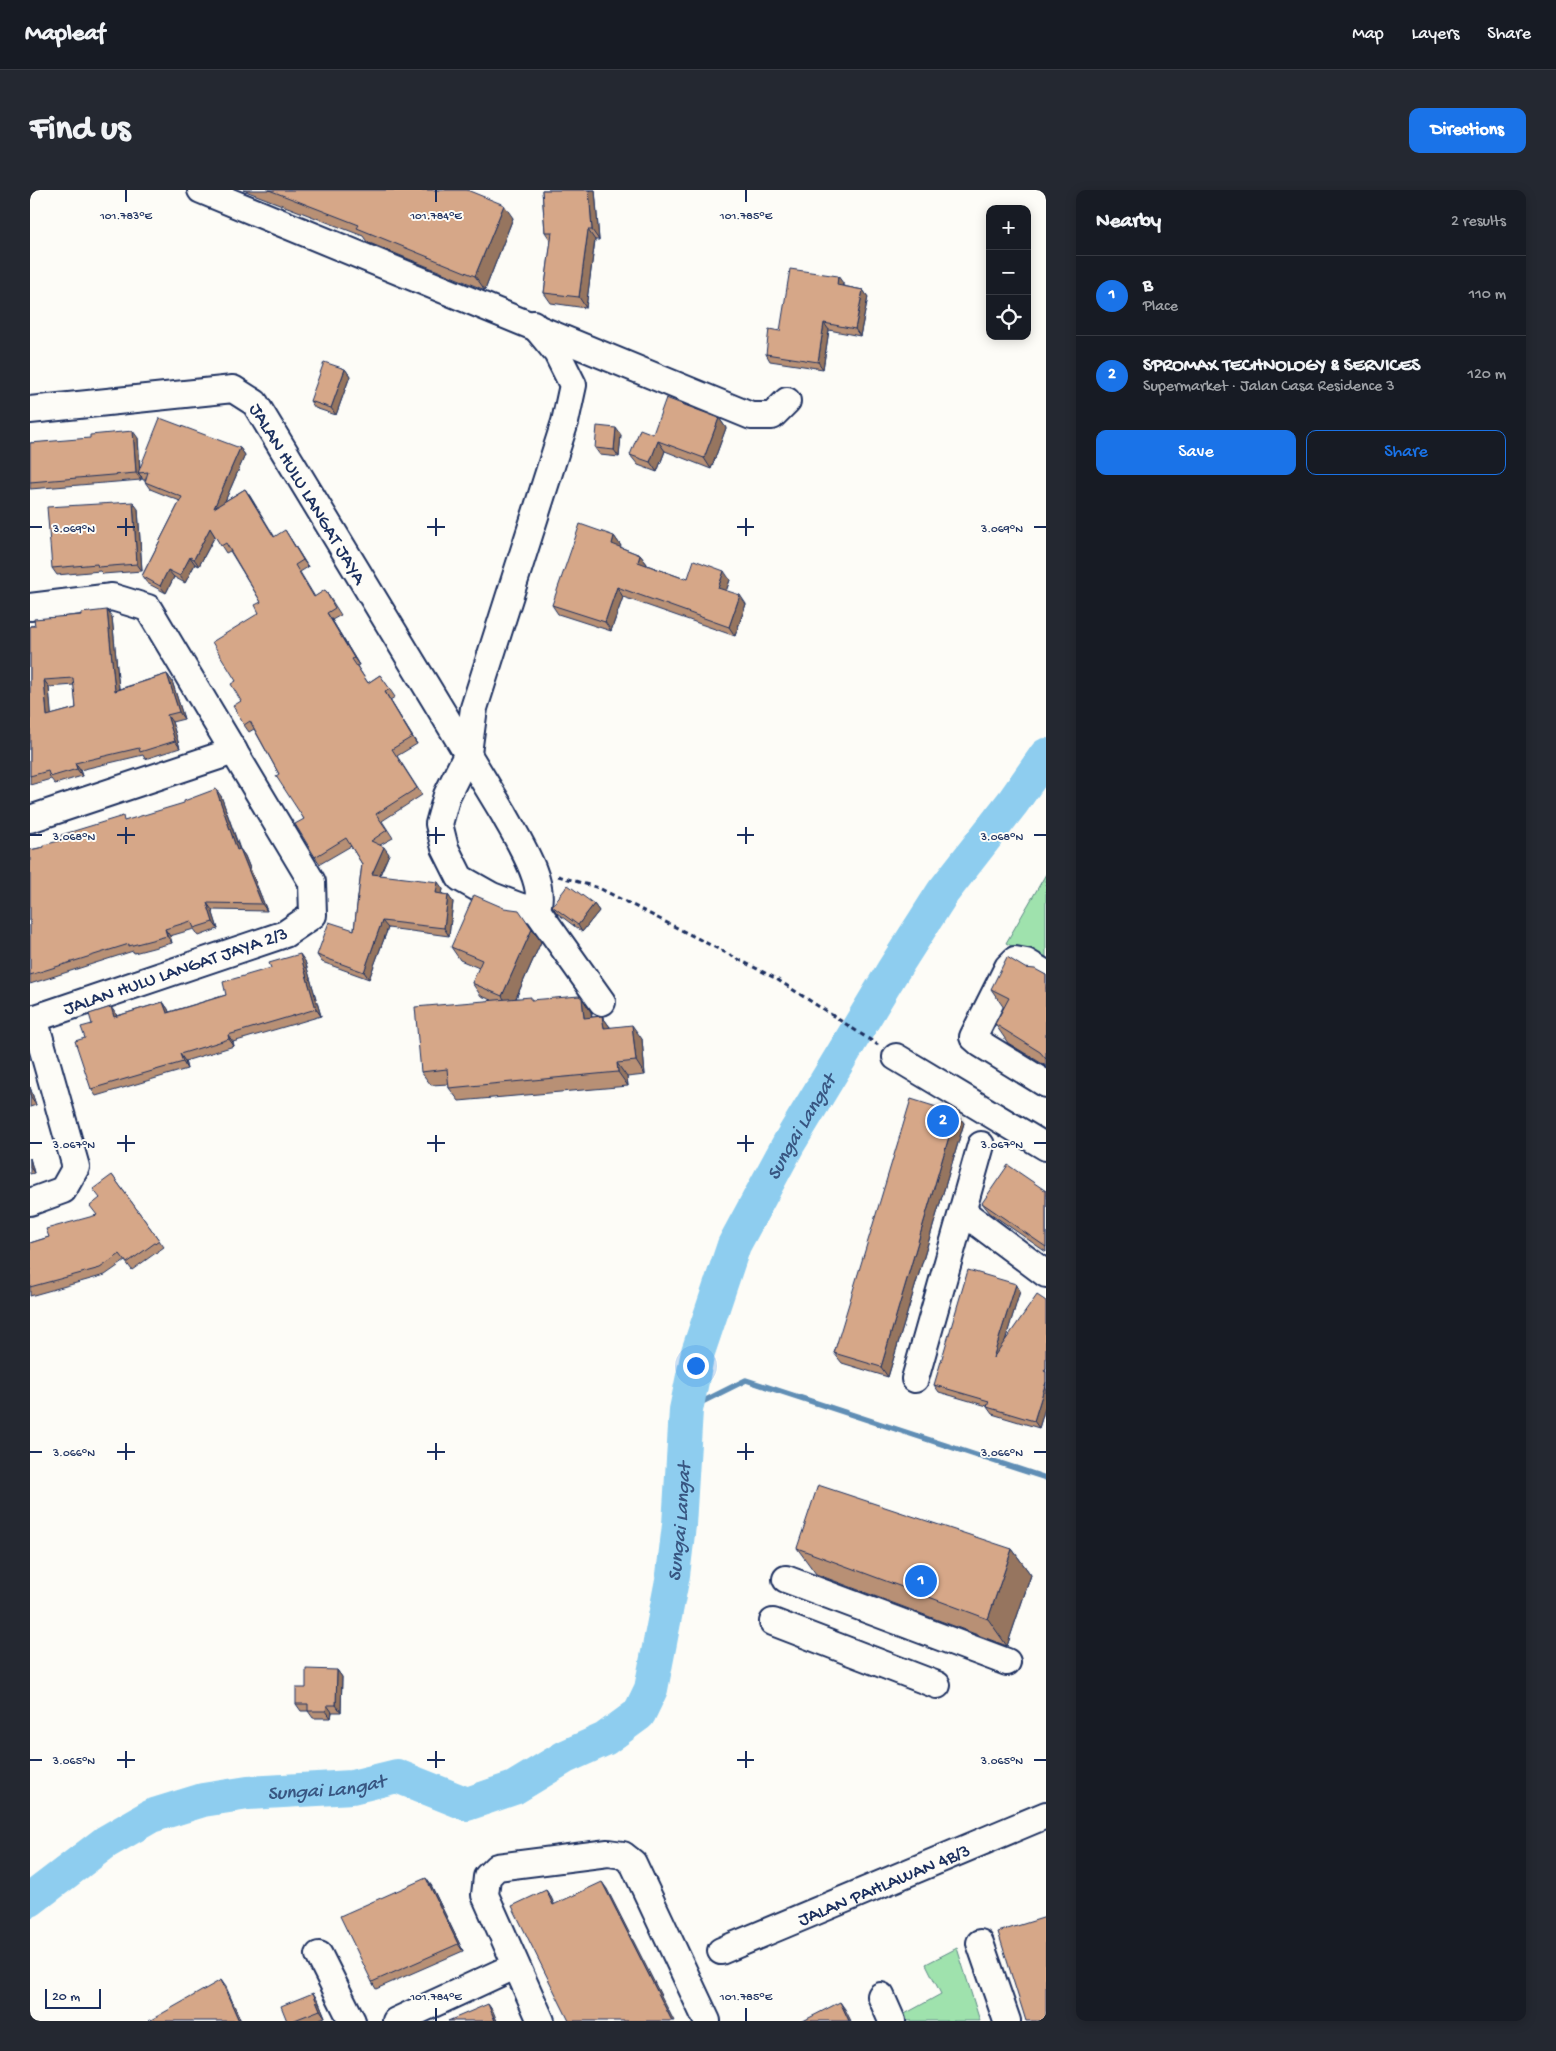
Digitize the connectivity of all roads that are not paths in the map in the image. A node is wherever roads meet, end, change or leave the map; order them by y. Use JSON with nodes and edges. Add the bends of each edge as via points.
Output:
{"nodes":[{"id":1,"x":201,"y":190,"type":"edge"},
{"id":2,"x":533,"y":324,"type":"junction"},
{"id":3,"x":786,"y":401,"type":"dead end"},
{"id":4,"x":30,"y":410,"type":"edge"},
{"id":5,"x":30,"y":607,"type":"edge"},
{"id":6,"x":234,"y":751,"type":"junction"},
{"id":7,"x":468,"y":753,"type":"junction"},
{"id":8,"x":30,"y":819,"type":"edge"},
{"id":9,"x":536,"y":909,"type":"junction"},
{"id":10,"x":1046,"y":974,"type":"edge"},
{"id":11,"x":602,"y":1002,"type":"dead end"},
{"id":12,"x":32,"y":1019,"type":"edge"},
{"id":13,"x":896,"y":1057,"type":"road end"},
{"id":14,"x":1046,"y":1084,"type":"edge"},
{"id":15,"x":981,"y":1145,"type":"dead end"},
{"id":16,"x":1046,"y":1147,"type":"edge"},
{"id":17,"x":30,"y":1202,"type":"edge"},
{"id":18,"x":963,"y":1212,"type":"junction"},
{"id":19,"x":1046,"y":1274,"type":"edge"},
{"id":20,"x":915,"y":1379,"type":"dead end"},
{"id":21,"x":786,"y":1580,"type":"dead end"},
{"id":22,"x":773,"y":1622,"type":"dead end"},
{"id":23,"x":1007,"y":1662,"type":"dead end"},
{"id":24,"x":937,"y":1685,"type":"dead end"},
{"id":25,"x":1046,"y":1815,"type":"edge"},
{"id":26,"x":980,"y":1943,"type":"dead end"},
{"id":27,"x":721,"y":1951,"type":"dead end"},
{"id":28,"x":320,"y":1955,"type":"dead end"},
{"id":29,"x":515,"y":1966,"type":"junction"},
{"id":30,"x":881,"y":1996,"type":"dead end"},
{"id":31,"x":352,"y":2021,"type":"edge"},
{"id":32,"x":396,"y":2021,"type":"edge"},
{"id":33,"x":541,"y":2021,"type":"edge"},
{"id":34,"x":707,"y":2021,"type":"edge"},
{"id":35,"x":892,"y":2021,"type":"edge"},
{"id":36,"x":1007,"y":2021,"type":"edge"}],
"edges":[{"from":1,"to":2,"type":"street"},
{"from":2,"to":3,"type":"street","via":[[751,416],[772,416]]},
{"from":2,"to":7,"type":"street","via":[[557,353],[573,385],[565,422],[474,708]]},
{"from":4,"to":7,"type":"street","name":"JALAN HULU LANGAT JAYA","via":[[233,389],[255,403]]},
{"from":5,"to":6,"type":"street","via":[[112,598],[148,608]]},
{"from":6,"to":8,"type":"street"},
{"from":6,"to":12,"type":"street","name":"JALAN HULU LANGAT JAYA 2/3","via":[[312,882],[313,915],[285,934]]},
{"from":7,"to":9,"type":"street","name":"JALAN HULU LANGAT JAYA","via":[[531,868],[539,892]]},
{"from":7,"to":9,"type":"street","via":[[447,795],[439,824],[445,848],[460,878],[521,908]]},
{"from":9,"to":11,"type":"street"},
{"from":10,"to":14,"type":"street","via":[[1026,962],[1015,960],[1008,967],[973,1037]]},
{"from":12,"to":17,"type":"street","via":[[76,1167],[63,1190]]},
{"from":13,"to":16,"type":"street"},
{"from":15,"to":18,"type":"street"},
{"from":18,"to":19,"type":"street"},
{"from":18,"to":20,"type":"street"},
{"from":21,"to":23,"type":"street"},
{"from":22,"to":24,"type":"street"},
{"from":25,"to":27,"type":"street","name":"JALAN PAHLAWAN 4B/3"},
{"from":26,"to":36,"type":"street"},
{"from":28,"to":31,"type":"street"},
{"from":29,"to":32,"type":"street"},
{"from":29,"to":33,"type":"street"},
{"from":29,"to":34,"type":"street","via":[[485,1895],[487,1878],[497,1867],[608,1853],[623,1855],[633,1863]]},
{"from":30,"to":35,"type":"street"}]}
